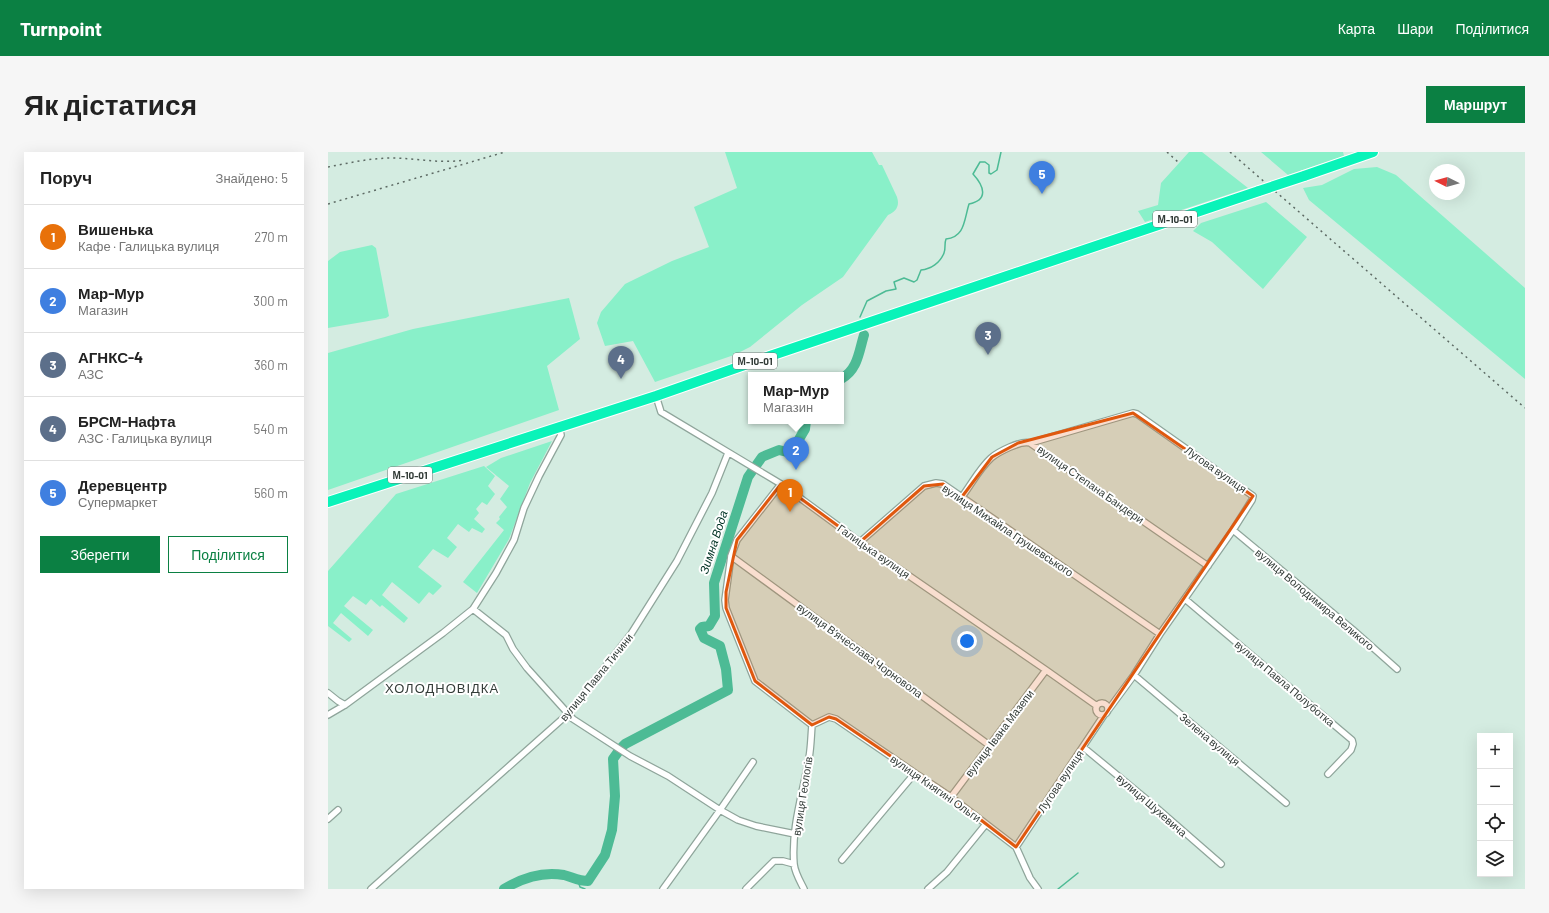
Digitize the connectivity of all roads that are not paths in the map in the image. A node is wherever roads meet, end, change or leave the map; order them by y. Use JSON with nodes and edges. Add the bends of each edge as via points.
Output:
{"nodes":[{"id":1,"x":1373,"y":152,"type":"edge"},
{"id":2,"x":656,"y":396,"type":"junction"},
{"id":3,"x":560,"y":426,"type":"junction"},
{"id":4,"x":1030,"y":442,"type":"junction"},
{"id":5,"x":728,"y":453,"type":"junction"},
{"id":6,"x":781,"y":484,"type":"junction"},
{"id":7,"x":961,"y":498,"type":"junction"},
{"id":8,"x":328,"y":502,"type":"edge"},
{"id":9,"x":1233,"y":530,"type":"junction"},
{"id":10,"x":860,"y":542,"type":"junction"},
{"id":11,"x":731,"y":556,"type":"junction"},
{"id":12,"x":1208,"y":566,"type":"junction"},
{"id":13,"x":1185,"y":599,"type":"junction"},
{"id":14,"x":473,"y":609,"type":"junction"},
{"id":15,"x":1160,"y":634,"type":"junction"},
{"id":16,"x":1397,"y":669,"type":"dead end"},
{"id":17,"x":1046,"y":670,"type":"junction"},
{"id":18,"x":1134,"y":675,"type":"junction"},
{"id":19,"x":328,"y":693,"type":"edge"},
{"id":20,"x":345,"y":705,"type":"junction"},
{"id":21,"x":1097,"y":706,"type":"junction"},
{"id":22,"x":1109,"y":709,"type":"junction"},
{"id":23,"x":569,"y":713,"type":"junction"},
{"id":24,"x":328,"y":714,"type":"edge"},
{"id":25,"x":1104,"y":715,"type":"junction"},
{"id":26,"x":812,"y":725,"type":"junction"},
{"id":27,"x":989,"y":745,"type":"junction"},
{"id":28,"x":1083,"y":747,"type":"junction"},
{"id":29,"x":752,"y":762,"type":"dead end"},
{"id":30,"x":915,"y":774,"type":"junction"},
{"id":31,"x":1328,"y":774,"type":"dead end"},
{"id":32,"x":951,"y":796,"type":"junction"},
{"id":33,"x":1286,"y":803,"type":"dead end"},
{"id":34,"x":338,"y":810,"type":"dead end"},
{"id":35,"x":720,"y":810,"type":"junction"},
{"id":36,"x":328,"y":819,"type":"edge"},
{"id":37,"x":986,"y":824,"type":"junction"},
{"id":38,"x":795,"y":834,"type":"junction"},
{"id":39,"x":1016,"y":847,"type":"junction"},
{"id":40,"x":842,"y":860,"type":"dead end"},
{"id":41,"x":794,"y":864,"type":"junction"},
{"id":42,"x":1221,"y":864,"type":"dead end"},
{"id":43,"x":371,"y":889,"type":"edge"},
{"id":44,"x":663,"y":889,"type":"edge"},
{"id":45,"x":746,"y":889,"type":"edge"},
{"id":46,"x":804,"y":889,"type":"edge"},
{"id":47,"x":928,"y":889,"type":"edge"},
{"id":48,"x":1038,"y":889,"type":"edge"}],
"edges":[{"from":1,"to":2,"type":"highway","number":"М-10-01","bridge":true},
{"from":2,"to":3,"type":"highway","number":"М-10-01"},
{"from":2,"to":5,"type":"street","name":"Галицька вулиця","via":[[661,412]]},
{"from":3,"to":8,"type":"highway","number":"М-10-01"},
{"from":3,"to":14,"type":"street","via":[[561,435],[524,508],[514,540]]},
{"from":4,"to":7,"type":"street","name":"вулиця Степана Бандери","via":[[1018,443],[992,458]]},
{"from":4,"to":9,"type":"street","name":"Лугова вулиця","via":[[1137,414],[1253,496]]},
{"from":4,"to":12,"type":"street","name":"вулиця Степана Бандери"},
{"from":5,"to":6,"type":"street","name":"Галицька вулиця"},
{"from":5,"to":23,"type":"street","name":"вулиця Павла Тичини","via":[[712,493],[677,561],[631,634]]},
{"from":6,"to":10,"type":"street","name":"Галицька вулиця"},
{"from":6,"to":11,"type":"street","via":[[737,540]]},
{"from":7,"to":10,"type":"street","name":"вулиця Михайла Грушевського","via":[[943,484],[924,486]]},
{"from":7,"to":15,"type":"street","name":"вулиця Михайла Грушевського"},
{"from":9,"to":12,"type":"street","name":"Лугова вулиця"},
{"from":9,"to":16,"type":"street","name":"вулиця Володимира Великого"},
{"from":10,"to":17,"type":"street","name":"Галицька вулиця"},
{"from":11,"to":26,"type":"street","via":[[726,608],[751,674],[755,681]]},
{"from":11,"to":27,"type":"street","name":"вулиця Вʼячеслава Чорновола"},
{"from":12,"to":13,"type":"street","name":"Лугова вулиця"},
{"from":13,"to":15,"type":"street","name":"Лугова вулиця"},
{"from":13,"to":31,"type":"street","name":"вулиця Павла Полуботка","via":[[1352,740],[1354,744],[1351,750]]},
{"from":14,"to":20,"type":"street"},
{"from":14,"to":23,"type":"street","via":[[506,635],[512,649],[527,668]]},
{"from":15,"to":18,"type":"street","name":"Лугова вулиця"},
{"from":17,"to":21,"type":"street","name":"Галицька вулиця"},
{"from":17,"to":27,"type":"street","name":"вулиця Івана Мазепи"},
{"from":18,"to":22,"type":"street","name":"Лугова вулиця"},
{"from":18,"to":33,"type":"street","name":"Зелена вулиця"},
{"from":19,"to":20,"type":"street"},
{"from":20,"to":24,"type":"street"},
{"from":21,"to":22,"type":"street","via":[[1105,703]]},
{"from":21,"to":25,"type":"street","via":[[1098,713]]},
{"from":22,"to":25,"type":"street"},
{"from":23,"to":35,"type":"street","via":[[572,719]]},
{"from":23,"to":43,"type":"street","name":"вулиця Павла Тичини"},
{"from":25,"to":28,"type":"street","name":"Лугова вулиця"},
{"from":26,"to":30,"type":"street","name":"вулиця Княгині Ольги","via":[[829,717],[836,719]]},
{"from":26,"to":38,"type":"street","name":"вулиця Геологів","via":[[809,758]]},
{"from":27,"to":32,"type":"street","name":"вулиця Івана Мазепи"},
{"from":28,"to":39,"type":"street","name":"Лугова вулиця"},
{"from":28,"to":42,"type":"street","name":"вулиця Шухевича"},
{"from":29,"to":35,"type":"street"},
{"from":30,"to":32,"type":"street","name":"вулиця Княгині Ольги"},
{"from":30,"to":40,"type":"street"},
{"from":32,"to":37,"type":"street","name":"вулиця Княгині Ольги"},
{"from":34,"to":36,"type":"street"},
{"from":35,"to":38,"type":"street","via":[[744,823]]},
{"from":35,"to":44,"type":"street"},
{"from":37,"to":39,"type":"street","name":"вулиця Княгині Ольги"},
{"from":37,"to":47,"type":"street","via":[[947,872]]},
{"from":38,"to":41,"type":"street","name":"вулиця Геологів"},
{"from":39,"to":48,"type":"street","name":"вулиця Княгині Ольги"},
{"from":41,"to":45,"type":"street","via":[[774,861]]},
{"from":41,"to":46,"type":"street","name":"вулиця Геологів"}]}
